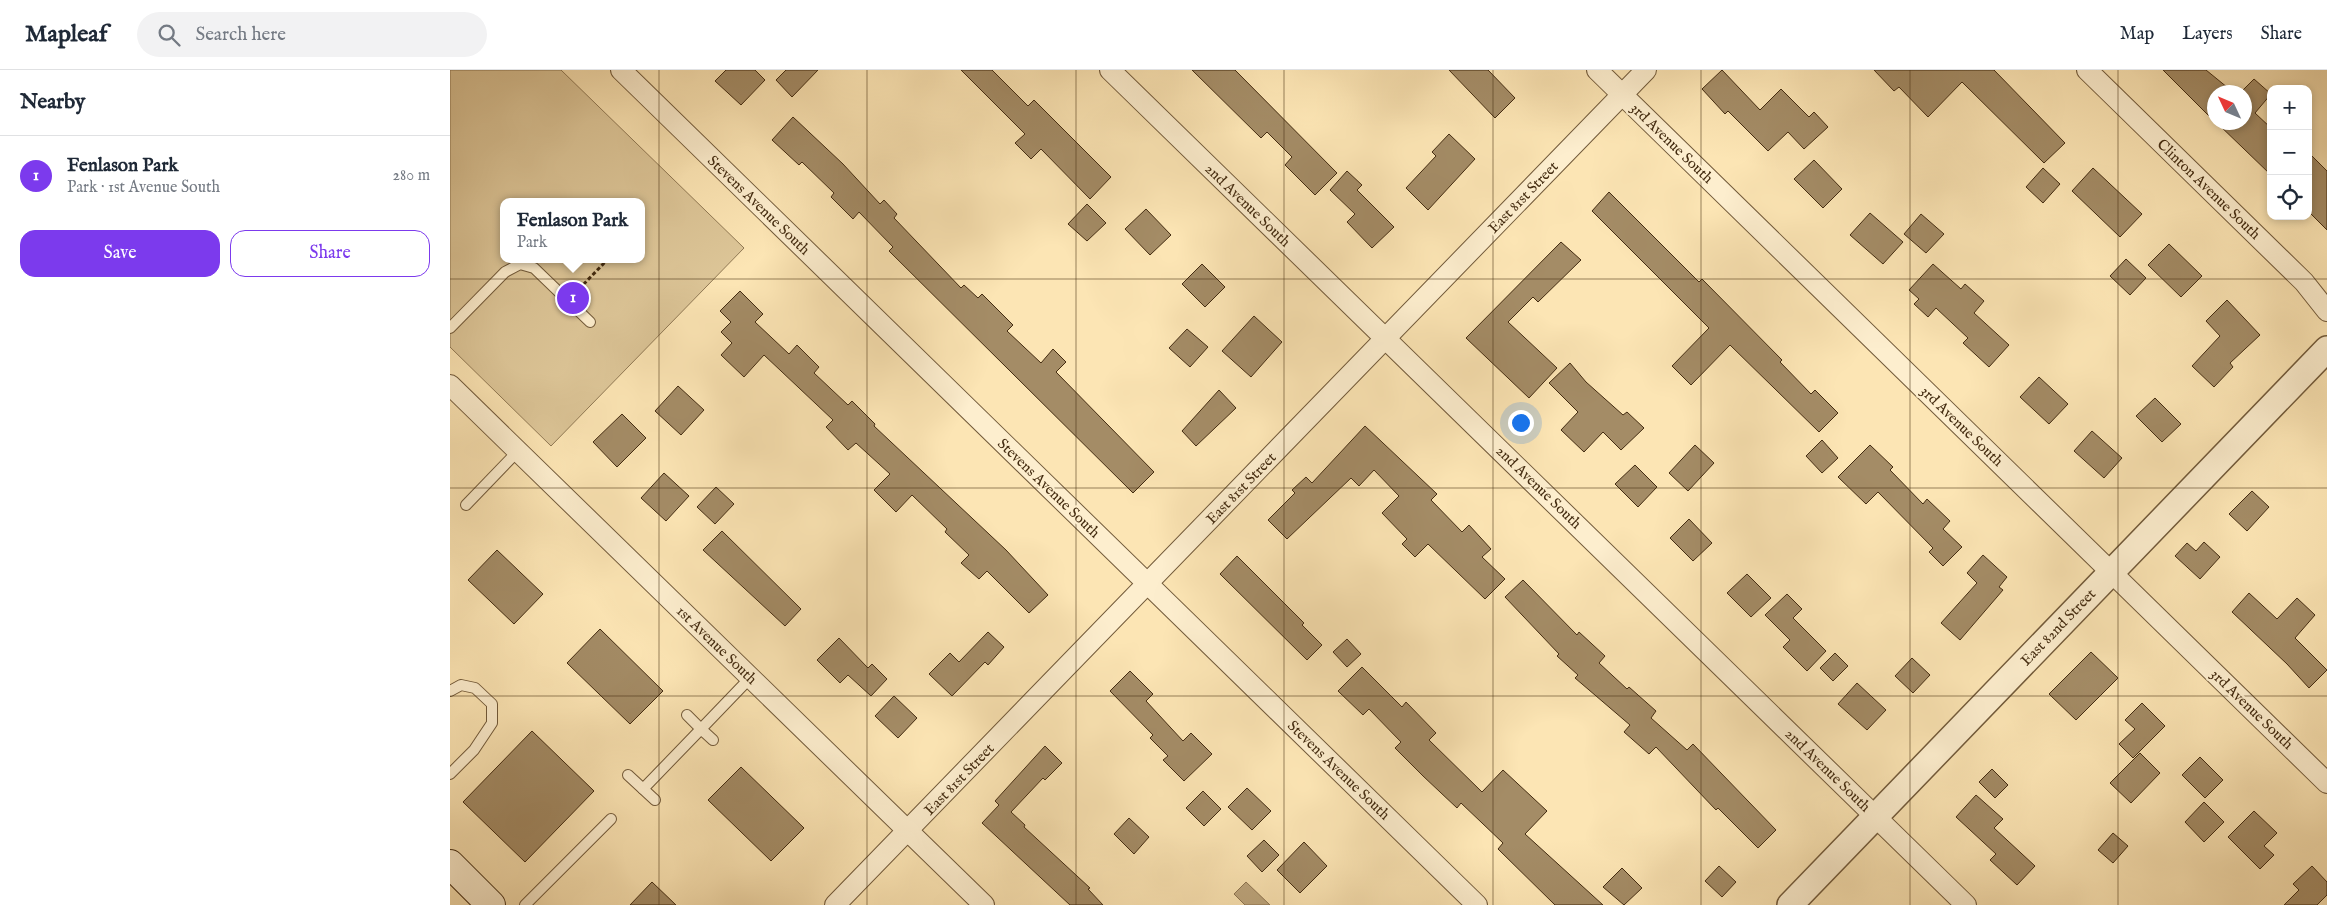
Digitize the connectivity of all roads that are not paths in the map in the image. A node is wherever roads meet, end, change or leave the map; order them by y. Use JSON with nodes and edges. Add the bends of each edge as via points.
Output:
{"nodes":[{"id":1,"x":621,"y":70,"type":"edge"},
{"id":2,"x":1110,"y":70,"type":"edge"},
{"id":3,"x":1597,"y":70,"type":"edge"},
{"id":4,"x":1646,"y":70,"type":"edge"},
{"id":5,"x":2087,"y":70,"type":"edge"},
{"id":6,"x":1622,"y":95,"type":"junction"},
{"id":7,"x":2327,"y":311,"type":"edge"},
{"id":8,"x":590,"y":322,"type":"dead end"},
{"id":9,"x":450,"y":328,"type":"edge"},
{"id":10,"x":1386,"y":338,"type":"junction"},
{"id":11,"x":2327,"y":349,"type":"edge"},
{"id":12,"x":450,"y":385,"type":"edge"},
{"id":13,"x":518,"y":451,"type":"junction"},
{"id":14,"x":466,"y":504,"type":"dead end"},
{"id":15,"x":2112,"y":572,"type":"junction"},
{"id":16,"x":1148,"y":584,"type":"junction"},
{"id":17,"x":750,"y":678,"type":"junction"},
{"id":18,"x":450,"y":691,"type":"edge"},
{"id":19,"x":686,"y":715,"type":"dead end"},
{"id":20,"x":701,"y":729,"type":"junction"},
{"id":21,"x":713,"y":740,"type":"dead end"},
{"id":22,"x":450,"y":774,"type":"edge"},
{"id":23,"x":628,"y":775,"type":"dead end"},
{"id":24,"x":2327,"y":783,"type":"edge"},
{"id":25,"x":643,"y":789,"type":"junction"},
{"id":26,"x":655,"y":800,"type":"dead end"},
{"id":27,"x":1875,"y":816,"type":"junction"},
{"id":28,"x":611,"y":818,"type":"dead end"},
{"id":29,"x":908,"y":831,"type":"junction"},
{"id":30,"x":450,"y":864,"type":"edge"},
{"id":31,"x":487,"y":904,"type":"edge"},
{"id":32,"x":525,"y":905,"type":"edge"},
{"id":33,"x":835,"y":905,"type":"edge"},
{"id":34,"x":984,"y":905,"type":"edge"},
{"id":35,"x":1477,"y":905,"type":"edge"},
{"id":36,"x":1790,"y":905,"type":"edge"},
{"id":37,"x":1966,"y":905,"type":"edge"}],
"edges":[{"from":1,"to":16,"type":"street","name":"Stevens Avenue South"},
{"from":2,"to":10,"type":"street","name":"2nd Avenue South"},
{"from":3,"to":6,"type":"street","name":"3rd Avenue South"},
{"from":4,"to":6,"type":"street","name":"East 81st Street"},
{"from":5,"to":7,"type":"street","name":"Clinton Avenue South","via":[[2304,282]]},
{"from":6,"to":10,"type":"street","name":"East 81st Street"},
{"from":6,"to":15,"type":"street","name":"3rd Avenue South"},
{"from":8,"to":9,"type":"lane","via":[[534,268],[520,264],[505,272]]},
{"from":10,"to":16,"type":"street","name":"East 81st Street"},
{"from":10,"to":27,"type":"street","name":"2nd Avenue South"},
{"from":11,"to":15,"type":"street","name":"East 82nd Street"},
{"from":12,"to":13,"type":"street","name":"1st Avenue South"},
{"from":13,"to":14,"type":"lane"},
{"from":13,"to":17,"type":"street","name":"1st Avenue South"},
{"from":15,"to":24,"type":"street","name":"3rd Avenue South"},
{"from":15,"to":27,"type":"street","name":"East 82nd Street"},
{"from":16,"to":29,"type":"street","name":"East 81st Street"},
{"from":16,"to":35,"type":"street","name":"Stevens Avenue South"},
{"from":17,"to":20,"type":"lane"},
{"from":17,"to":29,"type":"street","name":"1st Avenue South"},
{"from":18,"to":22,"type":"lane","via":[[461,685],[474,688],[492,704],[492,723],[474,750]]},
{"from":19,"to":20,"type":"lane"},
{"from":20,"to":21,"type":"lane"},
{"from":20,"to":25,"type":"lane"},
{"from":23,"to":25,"type":"lane"},
{"from":25,"to":26,"type":"lane"},
{"from":27,"to":36,"type":"street","name":"East 82nd Street"},
{"from":27,"to":37,"type":"street","name":"2nd Avenue South"},
{"from":28,"to":32,"type":"lane"},
{"from":29,"to":33,"type":"street","name":"East 81st Street"},
{"from":29,"to":34,"type":"street","name":"1st Avenue South"},
{"from":30,"to":31,"type":"main road"}]}
